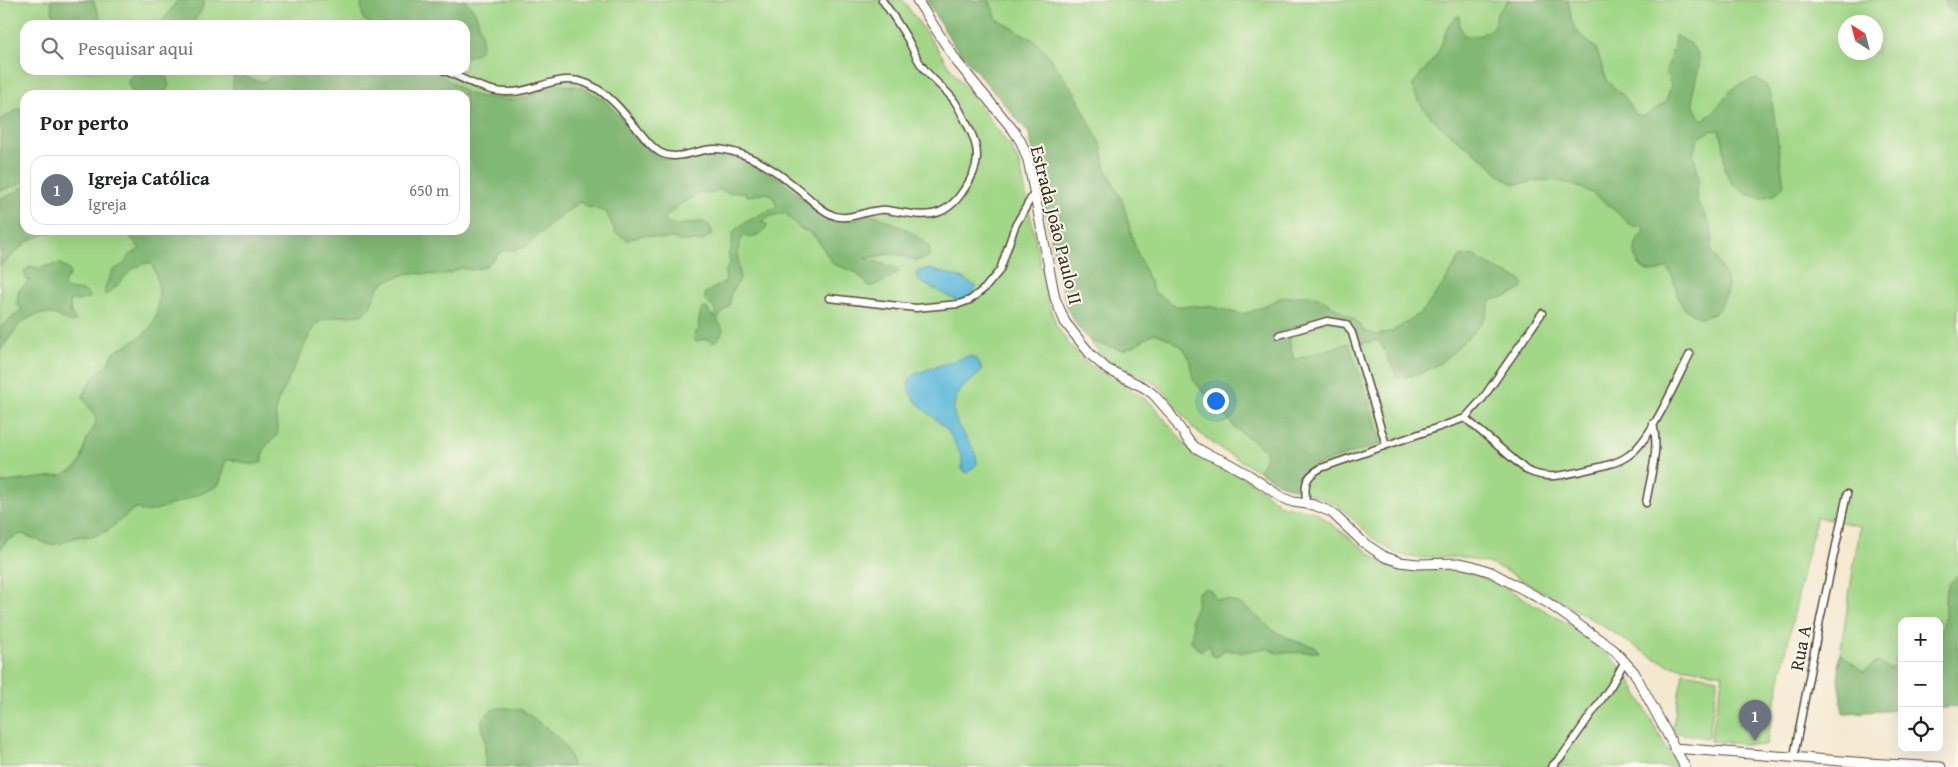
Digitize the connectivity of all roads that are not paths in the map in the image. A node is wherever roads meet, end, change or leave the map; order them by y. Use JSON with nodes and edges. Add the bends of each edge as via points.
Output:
{"nodes":[{"id":1,"x":882,"y":0,"type":"edge"},
{"id":2,"x":917,"y":0,"type":"edge"},
{"id":3,"x":455,"y":75,"type":"edge"},
{"id":4,"x":1034,"y":193,"type":"junction"},
{"id":5,"x":829,"y":298,"type":"dead end"},
{"id":6,"x":1542,"y":313,"type":"dead end"},
{"id":7,"x":1279,"y":335,"type":"dead end"},
{"id":8,"x":1690,"y":354,"type":"dead end"},
{"id":9,"x":1465,"y":418,"type":"junction"},
{"id":10,"x":1653,"y":423,"type":"junction"},
{"id":11,"x":1386,"y":445,"type":"junction"},
{"id":12,"x":1847,"y":494,"type":"dead end"},
{"id":13,"x":1646,"y":503,"type":"dead end"},
{"id":14,"x":1306,"y":504,"type":"junction"},
{"id":15,"x":1625,"y":661,"type":"junction"},
{"id":16,"x":1674,"y":748,"type":"junction"},
{"id":17,"x":1794,"y":756,"type":"junction"},
{"id":18,"x":1865,"y":765,"type":"edge"},
{"id":19,"x":1551,"y":767,"type":"edge"},
{"id":20,"x":1685,"y":767,"type":"edge"},
{"id":21,"x":1941,"y":767,"type":"edge"}],
"edges":[{"from":1,"to":3,"type":"street","via":[[921,65],[954,100],[977,148],[978,160],[966,188],[949,208],[940,213],[922,215],[884,210],[836,216],[764,163],[744,155],[720,149],[678,156],[662,154],[606,95],[588,84],[564,79],[530,90],[504,92]]},
{"from":2,"to":4,"type":"street","name":"Estrada João Paulo II","via":[[957,62],[1021,142]]},
{"from":4,"to":5,"type":"street","via":[[1018,220],[1000,270],[970,300],[916,308]]},
{"from":4,"to":14,"type":"street","name":"Estrada João Paulo II","via":[[1055,298],[1065,322],[1091,355],[1107,369],[1154,395],[1195,447],[1224,460],[1281,497]]},
{"from":6,"to":9,"type":"street","via":[[1483,398]]},
{"from":7,"to":11,"type":"street","via":[[1327,321],[1346,324],[1352,333]]},
{"from":8,"to":10,"type":"street"},
{"from":9,"to":10,"type":"street","via":[[1526,470],[1549,477],[1623,459],[1639,446]]},
{"from":9,"to":11,"type":"street"},
{"from":10,"to":13,"type":"street","via":[[1655,450]]},
{"from":11,"to":14,"type":"street","via":[[1314,472],[1306,480]]},
{"from":12,"to":17,"type":"street","name":"Rua A"},
{"from":14,"to":15,"type":"street","name":"Estrada João Paulo II","via":[[1331,512],[1364,543],[1385,557],[1417,564],[1459,563],[1490,572],[1548,603]]},
{"from":15,"to":16,"type":"street","name":"Estrada João Paulo II","via":[[1643,686]]},
{"from":15,"to":19,"type":"street","via":[[1612,686]]},
{"from":16,"to":17,"type":"street"},
{"from":16,"to":20,"type":"street","name":"Estrada João Paulo II"},
{"from":17,"to":18,"type":"street"},
{"from":18,"to":21,"type":"street"}]}
